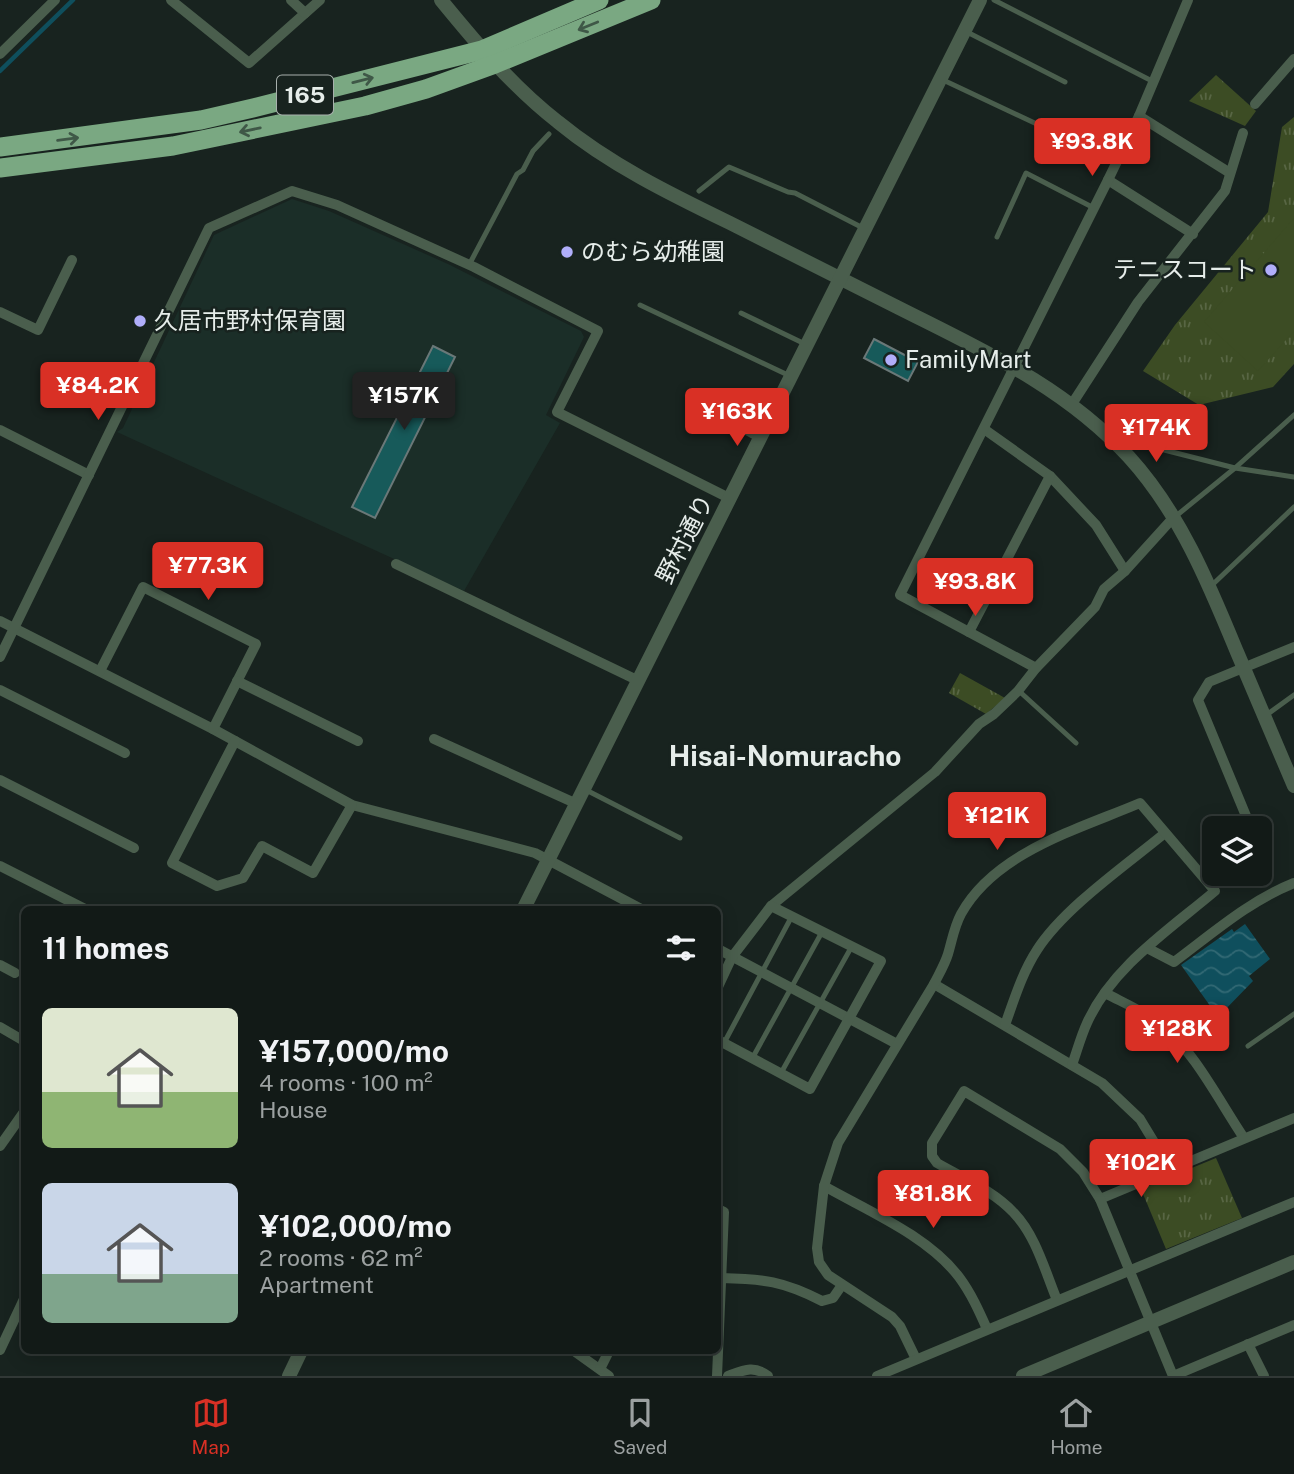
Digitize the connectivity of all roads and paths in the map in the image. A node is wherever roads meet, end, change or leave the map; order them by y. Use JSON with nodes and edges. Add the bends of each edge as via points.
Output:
{"nodes":[{"id":1,"x":55,"y":0,"type":"edge"},
{"id":2,"x":171,"y":0,"type":"edge"},
{"id":3,"x":291,"y":0,"type":"edge"},
{"id":4,"x":320,"y":0,"type":"edge"},
{"id":5,"x":441,"y":0,"type":"edge"},
{"id":6,"x":599,"y":0,"type":"edge"},
{"id":7,"x":652,"y":0,"type":"edge"},
{"id":8,"x":980,"y":0,"type":"edge"},
{"id":9,"x":994,"y":0,"type":"edge"},
{"id":10,"x":1188,"y":0,"type":"edge"},
{"id":11,"x":305,"y":13,"type":"junction"},
{"id":12,"x":965,"y":30,"type":"junction"},
{"id":13,"x":0,"y":54,"type":"edge"},
{"id":14,"x":489,"y":57,"type":"junction"},
{"id":15,"x":1294,"y":60,"type":"edge"},
{"id":16,"x":941,"y":79,"type":"junction"},
{"id":17,"x":1152,"y":81,"type":"junction"},
{"id":18,"x":1065,"y":82,"type":"dead end"},
{"id":19,"x":1255,"y":104,"type":"dead end"},
{"id":20,"x":1139,"y":116,"type":"junction"},
{"id":21,"x":1243,"y":133,"type":"dead end"},
{"id":22,"x":549,"y":134,"type":"dead end"},
{"id":23,"x":0,"y":147,"type":"edge"},
{"id":24,"x":1090,"y":149,"type":"dead end"},
{"id":25,"x":0,"y":168,"type":"edge"},
{"id":26,"x":1230,"y":173,"type":"junction"},
{"id":27,"x":1108,"y":180,"type":"junction"},
{"id":28,"x":699,"y":191,"type":"dead end"},
{"id":29,"x":1094,"y":208,"type":"junction"},
{"id":30,"x":866,"y":229,"type":"junction"},
{"id":31,"x":1194,"y":234,"type":"junction"},
{"id":32,"x":997,"y":237,"type":"dead end"},
{"id":33,"x":72,"y":260,"type":"dead end"},
{"id":34,"x":469,"y":265,"type":"junction"},
{"id":35,"x":842,"y":279,"type":"junction"},
{"id":36,"x":640,"y":305,"type":"dead end"},
{"id":37,"x":0,"y":312,"type":"edge"},
{"id":38,"x":741,"y":313,"type":"dead end"},
{"id":39,"x":808,"y":346,"type":"junction"},
{"id":40,"x":1015,"y":366,"type":"junction"},
{"id":41,"x":793,"y":377,"type":"junction"},
{"id":42,"x":1072,"y":404,"type":"junction"},
{"id":43,"x":1294,"y":415,"type":"edge"},
{"id":44,"x":723,"y":420,"type":"dead end"},
{"id":45,"x":984,"y":429,"type":"junction"},
{"id":46,"x":0,"y":430,"type":"edge"},
{"id":47,"x":1107,"y":435,"type":"junction"},
{"id":48,"x":761,"y":441,"type":"junction"},
{"id":49,"x":1235,"y":468,"type":"junction"},
{"id":50,"x":89,"y":475,"type":"junction"},
{"id":51,"x":1050,"y":477,"type":"junction"},
{"id":52,"x":1294,"y":477,"type":"edge"},
{"id":53,"x":731,"y":499,"type":"junction"},
{"id":54,"x":1294,"y":507,"type":"edge"},
{"id":55,"x":1173,"y":518,"type":"junction"},
{"id":56,"x":396,"y":564,"type":"dead end"},
{"id":57,"x":1125,"y":571,"type":"junction"},
{"id":58,"x":1210,"y":587,"type":"junction"},
{"id":59,"x":0,"y":621,"type":"edge"},
{"id":60,"x":15,"y":628,"type":"junction"},
{"id":61,"x":969,"y":632,"type":"junction"},
{"id":62,"x":1294,"y":647,"type":"edge"},
{"id":63,"x":0,"y":657,"type":"edge"},
{"id":64,"x":1036,"y":668,"type":"junction"},
{"id":65,"x":1244,"y":668,"type":"junction"},
{"id":66,"x":100,"y":671,"type":"junction"},
{"id":67,"x":237,"y":681,"type":"junction"},
{"id":68,"x":639,"y":681,"type":"junction"},
{"id":69,"x":0,"y":690,"type":"edge"},
{"id":70,"x":1018,"y":691,"type":"junction"},
{"id":71,"x":1294,"y":695,"type":"edge"},
{"id":72,"x":1264,"y":717,"type":"junction"},
{"id":73,"x":213,"y":729,"type":"junction"},
{"id":74,"x":434,"y":739,"type":"dead end"},
{"id":75,"x":235,"y":741,"type":"junction"},
{"id":76,"x":358,"y":741,"type":"dead end"},
{"id":77,"x":1076,"y":743,"type":"dead end"},
{"id":78,"x":125,"y":753,"type":"dead end"},
{"id":79,"x":0,"y":780,"type":"edge"},
{"id":80,"x":1294,"y":786,"type":"edge"},
{"id":81,"x":585,"y":789,"type":"junction"},
{"id":82,"x":577,"y":804,"type":"junction"},
{"id":83,"x":352,"y":805,"type":"junction"},
{"id":84,"x":1246,"y":816,"type":"edge"},
{"id":85,"x":1165,"y":833,"type":"junction"},
{"id":86,"x":680,"y":838,"type":"dead end"},
{"id":87,"x":134,"y":848,"type":"dead end"},
{"id":88,"x":548,"y":859,"type":"junction"},
{"id":89,"x":0,"y":866,"type":"edge"},
{"id":90,"x":1294,"y":883,"type":"edge"},
{"id":91,"x":79,"y":906,"type":"edge"},
{"id":92,"x":525,"y":906,"type":"edge"},
{"id":93,"x":636,"y":906,"type":"edge"},
{"id":94,"x":771,"y":906,"type":"junction"},
{"id":95,"x":792,"y":916,"type":"junction"},
{"id":96,"x":822,"y":932,"type":"junction"},
{"id":97,"x":747,"y":935,"type":"junction"},
{"id":98,"x":852,"y":947,"type":"junction"},
{"id":99,"x":721,"y":948,"type":"edge"},
{"id":100,"x":1147,"y":948,"type":"junction"},
{"id":101,"x":721,"y":951,"type":"edge"},
{"id":102,"x":732,"y":957,"type":"junction"},
{"id":103,"x":0,"y":965,"type":"edge"},
{"id":104,"x":15,"y":973,"type":"dead end"},
{"id":105,"x":762,"y":973,"type":"junction"},
{"id":106,"x":721,"y":980,"type":"edge"},
{"id":107,"x":934,"y":984,"type":"junction"},
{"id":108,"x":791,"y":989,"type":"junction"},
{"id":109,"x":1105,"y":993,"type":"junction"},
{"id":110,"x":820,"y":1004,"type":"junction"},
{"id":111,"x":1294,"y":1014,"type":"edge"},
{"id":112,"x":848,"y":1020,"type":"junction"},
{"id":113,"x":1004,"y":1025,"type":"junction"},
{"id":114,"x":0,"y":1027,"type":"edge"},
{"id":115,"x":21,"y":1039,"type":"edge"},
{"id":116,"x":721,"y":1041,"type":"edge"},
{"id":117,"x":897,"y":1044,"type":"junction"},
{"id":118,"x":1248,"y":1046,"type":"dead end"},
{"id":119,"x":752,"y":1058,"type":"junction"},
{"id":120,"x":1072,"y":1065,"type":"junction"},
{"id":121,"x":781,"y":1073,"type":"junction"},
{"id":122,"x":21,"y":1116,"type":"edge"},
{"id":123,"x":1294,"y":1118,"type":"edge"},
{"id":124,"x":1244,"y":1138,"type":"junction"},
{"id":125,"x":0,"y":1146,"type":"edge"},
{"id":126,"x":1171,"y":1170,"type":"junction"},
{"id":127,"x":824,"y":1186,"type":"junction"},
{"id":128,"x":1100,"y":1199,"type":"junction"},
{"id":129,"x":1294,"y":1202,"type":"edge"},
{"id":130,"x":721,"y":1210,"type":"edge"},
{"id":131,"x":1294,"y":1262,"type":"edge"},
{"id":132,"x":1130,"y":1271,"type":"junction"},
{"id":133,"x":721,"y":1278,"type":"joint"},
{"id":134,"x":842,"y":1285,"type":"junction"},
{"id":135,"x":1057,"y":1300,"type":"junction"},
{"id":136,"x":21,"y":1305,"type":"edge"},
{"id":137,"x":1151,"y":1322,"type":"junction"},
{"id":138,"x":1294,"y":1325,"type":"edge"},
{"id":139,"x":987,"y":1329,"type":"junction"},
{"id":140,"x":1248,"y":1344,"type":"junction"},
{"id":141,"x":0,"y":1350,"type":"edge"},
{"id":142,"x":300,"y":1354,"type":"edge"},
{"id":143,"x":578,"y":1354,"type":"edge"},
{"id":144,"x":608,"y":1354,"type":"edge"},
{"id":145,"x":718,"y":1354,"type":"edge"},
{"id":146,"x":916,"y":1359,"type":"junction"},
{"id":147,"x":605,"y":1373,"type":"edge"},
{"id":148,"x":289,"y":1376,"type":"edge"},
{"id":149,"x":717,"y":1376,"type":"edge"},
{"id":150,"x":729,"y":1376,"type":"edge"},
{"id":151,"x":768,"y":1376,"type":"edge"},
{"id":152,"x":877,"y":1376,"type":"edge"},
{"id":153,"x":1023,"y":1376,"type":"edge"},
{"id":154,"x":1173,"y":1376,"type":"edge"},
{"id":155,"x":1264,"y":1376,"type":"edge"}],
"edges":[{"from":1,"to":13,"type":"street"},
{"from":2,"to":11,"type":"street","via":[[248,63]]},
{"from":3,"to":11,"type":"street"},
{"from":4,"to":11,"type":"street"},
{"from":5,"to":14,"type":"street"},
{"from":6,"to":14,"type":"highway","number":"165"},
{"from":7,"to":14,"type":"highway","number":"165","one_way":true},
{"from":8,"to":12,"type":"street","name":"野村通り"},
{"from":9,"to":17,"type":"lane"},
{"from":10,"to":17,"type":"street"},
{"from":12,"to":16,"type":"street","name":"野村通り"},
{"from":12,"to":18,"type":"lane"},
{"from":23,"to":14,"type":"highway","number":"165","one_way":true,"via":[[201,120]]},
{"from":14,"to":25,"type":"highway","number":"165","one_way":true,"via":[[426,89],[365,106],[173,146]]},
{"from":14,"to":35,"type":"street","via":[[522,92],[591,147],[697,207]]},
{"from":15,"to":19,"type":"street"},
{"from":16,"to":24,"type":"lane"},
{"from":16,"to":30,"type":"street","name":"野村通り"},
{"from":17,"to":20,"type":"street"},
{"from":20,"to":26,"type":"street"},
{"from":20,"to":27,"type":"street"},
{"from":21,"to":26,"type":"street"},
{"from":22,"to":34,"type":"lane","via":[[517,174]]},
{"from":26,"to":31,"type":"street","via":[[1225,191]]},
{"from":27,"to":29,"type":"street"},
{"from":27,"to":31,"type":"street"},
{"from":28,"to":30,"type":"lane","via":[[729,167],[795,193]]},
{"from":29,"to":32,"type":"lane","via":[[1026,173]]},
{"from":29,"to":40,"type":"street"},
{"from":30,"to":35,"type":"street","name":"野村通り"},
{"from":31,"to":42,"type":"street","via":[[1138,302]]},
{"from":33,"to":37,"type":"street","via":[[38,330]]},
{"from":34,"to":50,"type":"street","via":[[337,205],[292,191],[209,229]]},
{"from":34,"to":53,"type":"street","via":[[598,331],[557,412]]},
{"from":35,"to":39,"type":"street","name":"野村通り"},
{"from":35,"to":40,"type":"street"},
{"from":36,"to":41,"type":"lane"},
{"from":38,"to":39,"type":"lane"},
{"from":39,"to":41,"type":"street","name":"野村通り"},
{"from":40,"to":42,"type":"street"},
{"from":40,"to":45,"type":"street"},
{"from":41,"to":48,"type":"street","name":"野村通り"},
{"from":42,"to":47,"type":"street"},
{"from":43,"to":49,"type":"lane"},
{"from":44,"to":48,"type":"lane"},
{"from":45,"to":51,"type":"street"},
{"from":45,"to":61,"type":"street","via":[[900,595]]},
{"from":46,"to":50,"type":"street"},
{"from":47,"to":49,"type":"lane"},
{"from":47,"to":55,"type":"street"},
{"from":48,"to":53,"type":"street","name":"野村通り"},
{"from":49,"to":52,"type":"lane"},
{"from":49,"to":55,"type":"lane"},
{"from":50,"to":60,"type":"street"},
{"from":51,"to":57,"type":"street","via":[[1096,525]]},
{"from":51,"to":61,"type":"street"},
{"from":53,"to":68,"type":"street","name":"野村通り"},
{"from":54,"to":58,"type":"lane"},
{"from":55,"to":57,"type":"street"},
{"from":55,"to":58,"type":"street"},
{"from":56,"to":68,"type":"street"},
{"from":57,"to":64,"type":"street"},
{"from":58,"to":65,"type":"street"},
{"from":59,"to":60,"type":"street"},
{"from":60,"to":63,"type":"street"},
{"from":60,"to":66,"type":"street"},
{"from":61,"to":64,"type":"street"},
{"from":62,"to":65,"type":"street"},
{"from":64,"to":70,"type":"street"},
{"from":65,"to":72,"type":"street"},
{"from":65,"to":84,"type":"street","via":[[1209,682],[1198,700]]},
{"from":66,"to":67,"type":"street","via":[[143,587],[256,643]]},
{"from":66,"to":73,"type":"street"},
{"from":67,"to":73,"type":"street"},
{"from":67,"to":76,"type":"street"},
{"from":68,"to":81,"type":"street","name":"野村通り"},
{"from":69,"to":78,"type":"street"},
{"from":70,"to":77,"type":"lane"},
{"from":70,"to":94,"type":"street","via":[[979,724],[935,772]]},
{"from":71,"to":72,"type":"lane"},
{"from":72,"to":80,"type":"street"},
{"from":73,"to":75,"type":"street"},
{"from":74,"to":82,"type":"street"},
{"from":75,"to":83,"type":"street"},
{"from":75,"to":83,"type":"street","via":[[172,863],[217,886],[243,878],[262,846],[313,873]]},
{"from":79,"to":87,"type":"street"},
{"from":81,"to":82,"type":"street","name":"野村通り"},
{"from":81,"to":86,"type":"lane"},
{"from":82,"to":88,"type":"street","name":"野村通り"},
{"from":83,"to":88,"type":"street"},
{"from":85,"to":100,"type":"street","via":[[1215,891]]},
{"from":85,"to":107,"type":"street","via":[[1140,803],[1029,850],[979,889],[961,915]]},
{"from":85,"to":113,"type":"street","via":[[1051,933],[1023,975]]},
{"from":88,"to":92,"type":"street","name":"野村通り"},
{"from":88,"to":93,"type":"street"},
{"from":89,"to":91,"type":"street"},
{"from":90,"to":100,"type":"street","via":[[1250,905],[1174,962]]},
{"from":94,"to":95,"type":"street"},
{"from":94,"to":97,"type":"street"},
{"from":95,"to":96,"type":"street"},
{"from":95,"to":105,"type":"lane"},
{"from":96,"to":98,"type":"street"},
{"from":96,"to":108,"type":"lane"},
{"from":97,"to":99,"type":"street"},
{"from":97,"to":102,"type":"street"},
{"from":98,"to":110,"type":"lane"},
{"from":98,"to":112,"type":"street","via":[[881,961]]},
{"from":100,"to":109,"type":"street"},
{"from":101,"to":102,"type":"street"},
{"from":102,"to":105,"type":"street"},
{"from":102,"to":106,"type":"street"},
{"from":103,"to":104,"type":"street"},
{"from":105,"to":108,"type":"street"},
{"from":105,"to":116,"type":"lane"},
{"from":107,"to":113,"type":"street"},
{"from":107,"to":117,"type":"street"},
{"from":108,"to":110,"type":"street"},
{"from":108,"to":119,"type":"lane"},
{"from":109,"to":120,"type":"street","via":[[1087,1022]]},
{"from":109,"to":124,"type":"street","via":[[1172,1035]]},
{"from":110,"to":112,"type":"street"},
{"from":110,"to":121,"type":"lane"},
{"from":111,"to":118,"type":"lane"},
{"from":112,"to":117,"type":"street"},
{"from":112,"to":121,"type":"street","via":[[810,1088]]},
{"from":113,"to":120,"type":"street"},
{"from":114,"to":115,"type":"street"},
{"from":116,"to":119,"type":"street"},
{"from":117,"to":127,"type":"street","via":[[838,1143]]},
{"from":119,"to":121,"type":"street"},
{"from":120,"to":126,"type":"street","via":[[1102,1083],[1140,1119]]},
{"from":122,"to":125,"type":"street"},
{"from":123,"to":124,"type":"street"},
{"from":124,"to":126,"type":"street"},
{"from":126,"to":128,"type":"street"},
{"from":127,"to":134,"type":"street","via":[[817,1255],[828,1275]]},
{"from":127,"to":139,"type":"street","via":[[939,1255],[970,1293]]},
{"from":128,"to":132,"type":"street"},
{"from":128,"to":135,"type":"street","via":[[1069,1155],[964,1091],[932,1143],[937,1163],[995,1197],[1022,1222]]},
{"from":129,"to":132,"type":"street"},
{"from":130,"to":133,"type":"street"},
{"from":131,"to":137,"type":"street"},
{"from":132,"to":135,"type":"street"},
{"from":132,"to":137,"type":"street"},
{"from":133,"to":134,"type":"street","via":[[793,1286],[822,1301],[833,1298]]},
{"from":134,"to":146,"type":"street","via":[[892,1317]]},
{"from":135,"to":139,"type":"street"},
{"from":136,"to":141,"type":"street"},
{"from":137,"to":153,"type":"street"},
{"from":137,"to":154,"type":"street"},
{"from":138,"to":140,"type":"street"},
{"from":139,"to":146,"type":"street"},
{"from":140,"to":154,"type":"street"},
{"from":140,"to":155,"type":"street"},
{"from":142,"to":148,"type":"street"},
{"from":143,"to":147,"type":"street"},
{"from":144,"to":147,"type":"street"},
{"from":145,"to":149,"type":"street"},
{"from":146,"to":152,"type":"street"},
{"from":150,"to":151,"type":"street","via":[[751,1369]]}]}
